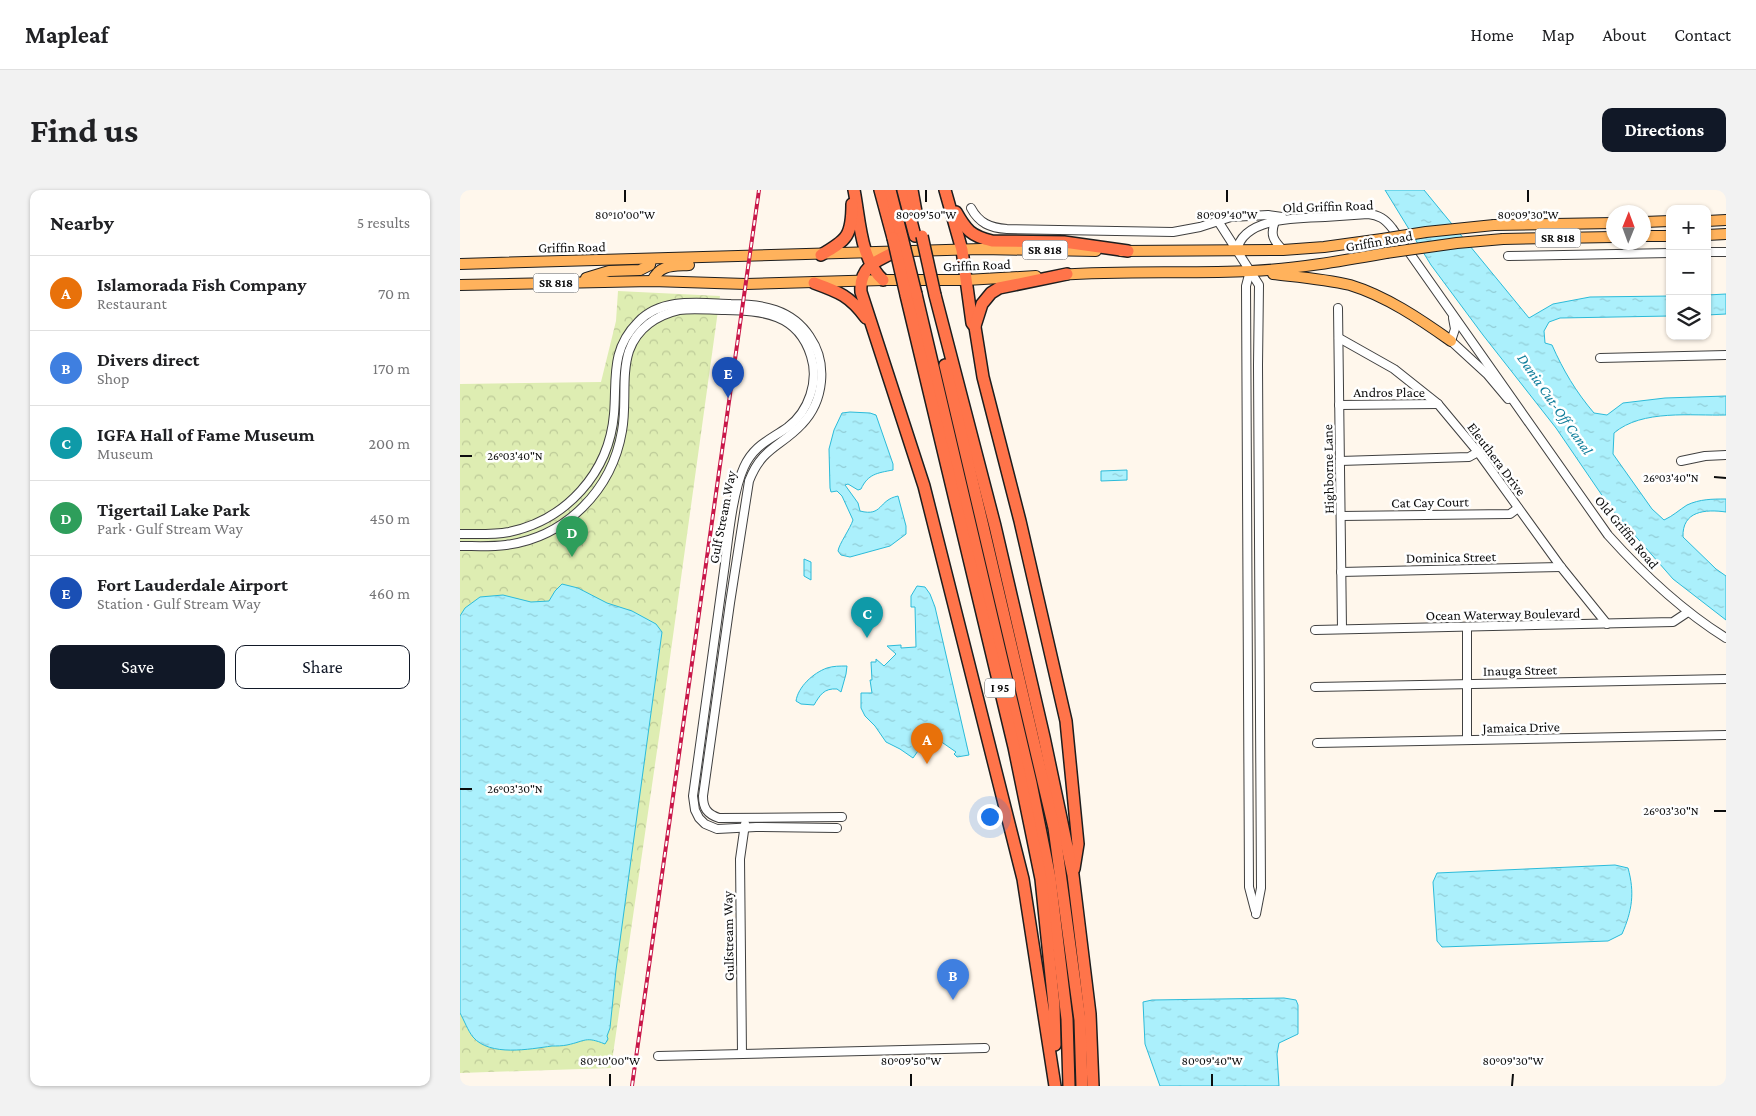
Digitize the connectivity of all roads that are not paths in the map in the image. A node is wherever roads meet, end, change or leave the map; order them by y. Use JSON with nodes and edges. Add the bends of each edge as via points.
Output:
{"nodes":[{"id":1,"x":853,"y":190,"type":"edge"},
{"id":2,"x":880,"y":190,"type":"edge"},
{"id":3,"x":890,"y":190,"type":"edge"},
{"id":4,"x":903,"y":190,"type":"edge"},
{"id":5,"x":912,"y":190,"type":"edge"},
{"id":6,"x":945,"y":190,"type":"edge"},
{"id":7,"x":950,"y":206,"type":"junction"},
{"id":8,"x":971,"y":208,"type":"dead end"},
{"id":9,"x":1291,"y":218,"type":"junction"},
{"id":10,"x":1726,"y":220,"type":"edge"},
{"id":11,"x":1218,"y":221,"type":"junction"},
{"id":12,"x":1275,"y":221,"type":"junction"},
{"id":13,"x":1666,"y":221,"type":"edge"},
{"id":14,"x":1711,"y":221,"type":"edge"},
{"id":15,"x":1606,"y":222,"type":"edge"},
{"id":16,"x":1651,"y":222,"type":"edge"},
{"id":17,"x":1726,"y":234,"type":"edge"},
{"id":18,"x":1711,"y":235,"type":"edge"},
{"id":19,"x":918,"y":236,"type":"junction"},
{"id":20,"x":1651,"y":236,"type":"edge"},
{"id":21,"x":1666,"y":236,"type":"edge"},
{"id":22,"x":897,"y":237,"type":"junction"},
{"id":23,"x":1606,"y":237,"type":"edge"},
{"id":24,"x":962,"y":250,"type":"junction"},
{"id":25,"x":1282,"y":250,"type":"junction"},
{"id":26,"x":1128,"y":251,"type":"junction"},
{"id":27,"x":1237,"y":251,"type":"junction"},
{"id":28,"x":895,"y":252,"type":"junction"},
{"id":29,"x":1711,"y":252,"type":"edge"},
{"id":30,"x":1726,"y":252,"type":"edge"},
{"id":31,"x":866,"y":253,"type":"junction"},
{"id":32,"x":1666,"y":253,"type":"edge"},
{"id":33,"x":820,"y":255,"type":"junction"},
{"id":34,"x":1508,"y":256,"type":"dead end"},
{"id":35,"x":714,"y":258,"type":"junction"},
{"id":36,"x":651,"y":259,"type":"junction"},
{"id":37,"x":460,"y":264,"type":"edge"},
{"id":38,"x":870,"y":265,"type":"junction"},
{"id":39,"x":1250,"y":271,"type":"junction"},
{"id":40,"x":1067,"y":274,"type":"junction"},
{"id":41,"x":883,"y":280,"type":"junction"},
{"id":42,"x":966,"y":280,"type":"junction"},
{"id":43,"x":652,"y":281,"type":"junction"},
{"id":44,"x":570,"y":282,"type":"junction"},
{"id":45,"x":860,"y":282,"type":"junction"},
{"id":46,"x":814,"y":283,"type":"junction"},
{"id":47,"x":460,"y":285,"type":"edge"},
{"id":48,"x":911,"y":295,"type":"junction"},
{"id":49,"x":932,"y":295,"type":"junction"},
{"id":50,"x":1338,"y":308,"type":"dead end"},
{"id":51,"x":1452,"y":313,"type":"junction"},
{"id":52,"x":974,"y":327,"type":"junction"},
{"id":53,"x":873,"y":328,"type":"junction"},
{"id":54,"x":1339,"y":338,"type":"junction"},
{"id":55,"x":1451,"y":341,"type":"junction"},
{"id":56,"x":1726,"y":355,"type":"edge"},
{"id":57,"x":1600,"y":358,"type":"dead end"},
{"id":58,"x":1339,"y":404,"type":"junction"},
{"id":59,"x":1438,"y":404,"type":"junction"},
{"id":60,"x":1529,"y":423,"type":"junction"},
{"id":61,"x":1478,"y":452,"type":"junction"},
{"id":62,"x":1726,"y":455,"type":"edge"},
{"id":63,"x":1340,"y":461,"type":"junction"},
{"id":64,"x":1681,"y":461,"type":"dead end"},
{"id":65,"x":1518,"y":508,"type":"junction"},
{"id":66,"x":1341,"y":516,"type":"junction"},
{"id":67,"x":460,"y":534,"type":"edge"},
{"id":68,"x":460,"y":546,"type":"edge"},
{"id":69,"x":1561,"y":567,"type":"junction"},
{"id":70,"x":1341,"y":572,"type":"junction"},
{"id":71,"x":1688,"y":612,"type":"junction"},
{"id":72,"x":1607,"y":624,"type":"junction"},
{"id":73,"x":1467,"y":627,"type":"junction"},
{"id":74,"x":1342,"y":629,"type":"junction"},
{"id":75,"x":1316,"y":630,"type":"dead end"},
{"id":76,"x":1726,"y":638,"type":"edge"},
{"id":77,"x":1726,"y":680,"type":"edge"},
{"id":78,"x":1467,"y":684,"type":"junction"},
{"id":79,"x":1315,"y":687,"type":"dead end"},
{"id":80,"x":1726,"y":735,"type":"edge"},
{"id":81,"x":1467,"y":740,"type":"junction"},
{"id":82,"x":1317,"y":743,"type":"dead end"},
{"id":83,"x":842,"y":817,"type":"dead end"},
{"id":84,"x":746,"y":818,"type":"junction"},
{"id":85,"x":744,"y":828,"type":"junction"},
{"id":86,"x":837,"y":828,"type":"dead end"},
{"id":87,"x":1072,"y":875,"type":"junction"},
{"id":88,"x":985,"y":1048,"type":"dead end"},
{"id":89,"x":742,"y":1054,"type":"junction"},
{"id":90,"x":658,"y":1056,"type":"dead end"},
{"id":91,"x":1056,"y":1086,"type":"edge"},
{"id":92,"x":1069,"y":1086,"type":"edge"},
{"id":93,"x":1082,"y":1086,"type":"edge"},
{"id":94,"x":1093,"y":1086,"type":"edge"}],
"edges":[{"from":1,"to":31,"type":"highway"},
{"from":1,"to":33,"type":"highway","via":[[852,218],[845,239]]},
{"from":2,"to":22,"type":"highway","number":"I 95"},
{"from":3,"to":22,"type":"highway"},
{"from":4,"to":19,"type":"highway"},
{"from":5,"to":19,"type":"highway","number":"I 95"},
{"from":6,"to":7,"type":"highway"},
{"from":7,"to":24,"type":"highway"},
{"from":7,"to":26,"type":"highway","via":[[962,224],[980,238],[1064,242]]},
{"from":8,"to":11,"type":"street","via":[[984,224],[1007,229],[1164,232],[1190,230]]},
{"from":9,"to":11,"type":"street","via":[[1245,216]]},
{"from":9,"to":12,"type":"street","name":"Old Griffin Road"},
{"from":9,"to":51,"type":"street","name":"Old Griffin Road","via":[[1381,216]]},
{"from":10,"to":14,"type":"main road"},
{"from":11,"to":27,"type":"street"},
{"from":12,"to":25,"type":"street","via":[[1272,237]]},
{"from":12,"to":27,"type":"street","name":"Old Griffin Road","via":[[1244,236]]},
{"from":13,"to":16,"type":"main road"},
{"from":15,"to":25,"type":"main road","name":"Griffin Road","number":"SR 818","bridge":true,"via":[[1494,225]]},
{"from":17,"to":18,"type":"main road"},
{"from":19,"to":49,"type":"highway","number":"I 95","bridge":true},
{"from":20,"to":21,"type":"main road"},
{"from":22,"to":48,"type":"highway","number":"I 95","bridge":true},
{"from":23,"to":39,"type":"main road","name":"Griffin Road","number":"SR 818","bridge":true,"via":[[1457,243]]},
{"from":24,"to":26,"type":"main road","name":"Griffin Road","number":"SR 818"},
{"from":24,"to":28,"type":"main road","name":"Griffin Road","number":"SR 818"},
{"from":24,"to":42,"type":"highway"},
{"from":25,"to":27,"type":"main road","name":"Griffin Road","number":"SR 818"},
{"from":26,"to":27,"type":"main road","name":"Griffin Road","number":"SR 818"},
{"from":27,"to":39,"type":"street"},
{"from":28,"to":31,"type":"main road","name":"Griffin Road","number":"SR 818"},
{"from":28,"to":38,"type":"highway"},
{"from":29,"to":30,"type":"street"},
{"from":31,"to":33,"type":"main road","name":"Griffin Road","number":"SR 818"},
{"from":31,"to":38,"type":"highway"},
{"from":32,"to":34,"type":"street"},
{"from":33,"to":35,"type":"main road","name":"Griffin Road","number":"SR 818"},
{"from":35,"to":36,"type":"main road","name":"Griffin Road","number":"SR 818"},
{"from":35,"to":43,"type":"main road","via":[[702,265],[662,269]]},
{"from":36,"to":37,"type":"main road","name":"Griffin Road","number":"SR 818"},
{"from":36,"to":44,"type":"main road","via":[[650,265],[640,270],[610,271]]},
{"from":38,"to":41,"type":"highway"},
{"from":38,"to":45,"type":"highway"},
{"from":39,"to":39,"type":"street","via":[[1246,286],[1249,887],[1256,914],[1261,888],[1259,285]]},
{"from":39,"to":40,"type":"main road","name":"Griffin Road","number":"SR 818"},
{"from":39,"to":55,"type":"main road","via":[[1334,282],[1360,289],[1410,314]]},
{"from":40,"to":42,"type":"main road","name":"Griffin Road","number":"SR 818"},
{"from":40,"to":52,"type":"highway","via":[[999,288],[982,304]]},
{"from":41,"to":42,"type":"main road","name":"Griffin Road","number":"SR 818"},
{"from":41,"to":45,"type":"main road","name":"Griffin Road","number":"SR 818"},
{"from":42,"to":52,"type":"highway"},
{"from":43,"to":44,"type":"main road","name":"Griffin Road","number":"SR 818"},
{"from":43,"to":46,"type":"main road","name":"Griffin Road","number":"SR 818"},
{"from":44,"to":47,"type":"main road","name":"Griffin Road","number":"SR 818"},
{"from":45,"to":46,"type":"main road","name":"Griffin Road","number":"SR 818"},
{"from":45,"to":53,"type":"highway"},
{"from":46,"to":53,"type":"highway","via":[[850,299]]},
{"from":48,"to":91,"type":"highway","number":"I 95","via":[[1041,879],[1054,1006]]},
{"from":48,"to":92,"type":"highway","via":[[1031,783],[1050,878],[1067,1020]]},
{"from":49,"to":87,"type":"highway","number":"I 95","via":[[995,526]]},
{"from":49,"to":93,"type":"highway","via":[[1054,828],[1080,1020]]},
{"from":50,"to":54,"type":"street","name":"Highborne Lane"},
{"from":51,"to":55,"type":"street","via":[[1455,329]]},
{"from":51,"to":60,"type":"street","name":"Old Griffin Road"},
{"from":52,"to":87,"type":"highway","via":[[985,386],[1066,721],[1078,844]]},
{"from":53,"to":91,"type":"highway","via":[[924,486],[1023,879]]},
{"from":54,"to":58,"type":"street","name":"Highborne Lane"},
{"from":54,"to":59,"type":"street","name":"Eleuthera Drive","via":[[1394,368]]},
{"from":55,"to":60,"type":"street","name":"Old Griffin Road","via":[[1486,374]]},
{"from":56,"to":57,"type":"street"},
{"from":58,"to":59,"type":"street","name":"Andros Place"},
{"from":58,"to":63,"type":"street","name":"Highborne Lane"},
{"from":59,"to":61,"type":"street","name":"Eleuthera Drive"},
{"from":60,"to":71,"type":"street","name":"Old Griffin Road","via":[[1608,535],[1642,572]]},
{"from":61,"to":63,"type":"street","via":[[1469,457]]},
{"from":61,"to":65,"type":"street","name":"Eleuthera Drive"},
{"from":62,"to":64,"type":"street"},
{"from":63,"to":66,"type":"street","name":"Highborne Lane"},
{"from":65,"to":66,"type":"street","name":"Cat Cay Court","via":[[1510,514]]},
{"from":65,"to":69,"type":"street","name":"Eleuthera Drive"},
{"from":66,"to":70,"type":"street","name":"Highborne Lane"},
{"from":67,"to":84,"type":"street","name":"Gulf Stream Way","via":[[495,534],[522,529],[546,519],[578,495],[594,474],[608,444],[614,416],[620,347],[633,327],[651,312],[679,303],[758,305],[781,311],[800,324],[819,354],[820,390],[803,424],[767,451],[750,481],[703,796],[703,804],[712,816]]},
{"from":68,"to":85,"type":"street","name":"Gulf Stream Way","via":[[495,546],[532,539],[560,526],[593,497],[606,480],[619,444],[629,350],[639,332],[653,320],[679,310],[738,310],[769,314],[792,327],[811,356],[812,389],[802,412],[756,449],[740,476],[693,796],[695,810],[705,824],[717,829]]},
{"from":69,"to":70,"type":"street","name":"Dominica Street"},
{"from":69,"to":72,"type":"street","name":"Eleuthera Drive"},
{"from":70,"to":74,"type":"street","name":"Highborne Lane"},
{"from":71,"to":72,"type":"street","name":"Ocean Waterway Boulevard","via":[[1673,622]]},
{"from":71,"to":76,"type":"street","name":"Old Griffin Road"},
{"from":72,"to":73,"type":"street","name":"Ocean Waterway Boulevard"},
{"from":73,"to":74,"type":"street","name":"Ocean Waterway Boulevard"},
{"from":73,"to":78,"type":"street"},
{"from":74,"to":75,"type":"street","name":"Ocean Waterway Boulevard"},
{"from":77,"to":78,"type":"street","name":"Inauga Street"},
{"from":78,"to":79,"type":"street","name":"Inauga Street"},
{"from":78,"to":81,"type":"street"},
{"from":80,"to":81,"type":"street","name":"Jamaica Drive"},
{"from":81,"to":82,"type":"street","name":"Jamaica Drive"},
{"from":83,"to":84,"type":"street","name":"Gulf Stream Way"},
{"from":84,"to":85,"type":"street","name":"Gulfstream Way"},
{"from":85,"to":86,"type":"street","name":"Gulf Stream Way"},
{"from":85,"to":89,"type":"street","name":"Gulfstream Way","via":[[740,859]]},
{"from":87,"to":94,"type":"highway","number":"I 95","via":[[1090,1014]]},
{"from":88,"to":89,"type":"street"},
{"from":89,"to":90,"type":"street"}]}
